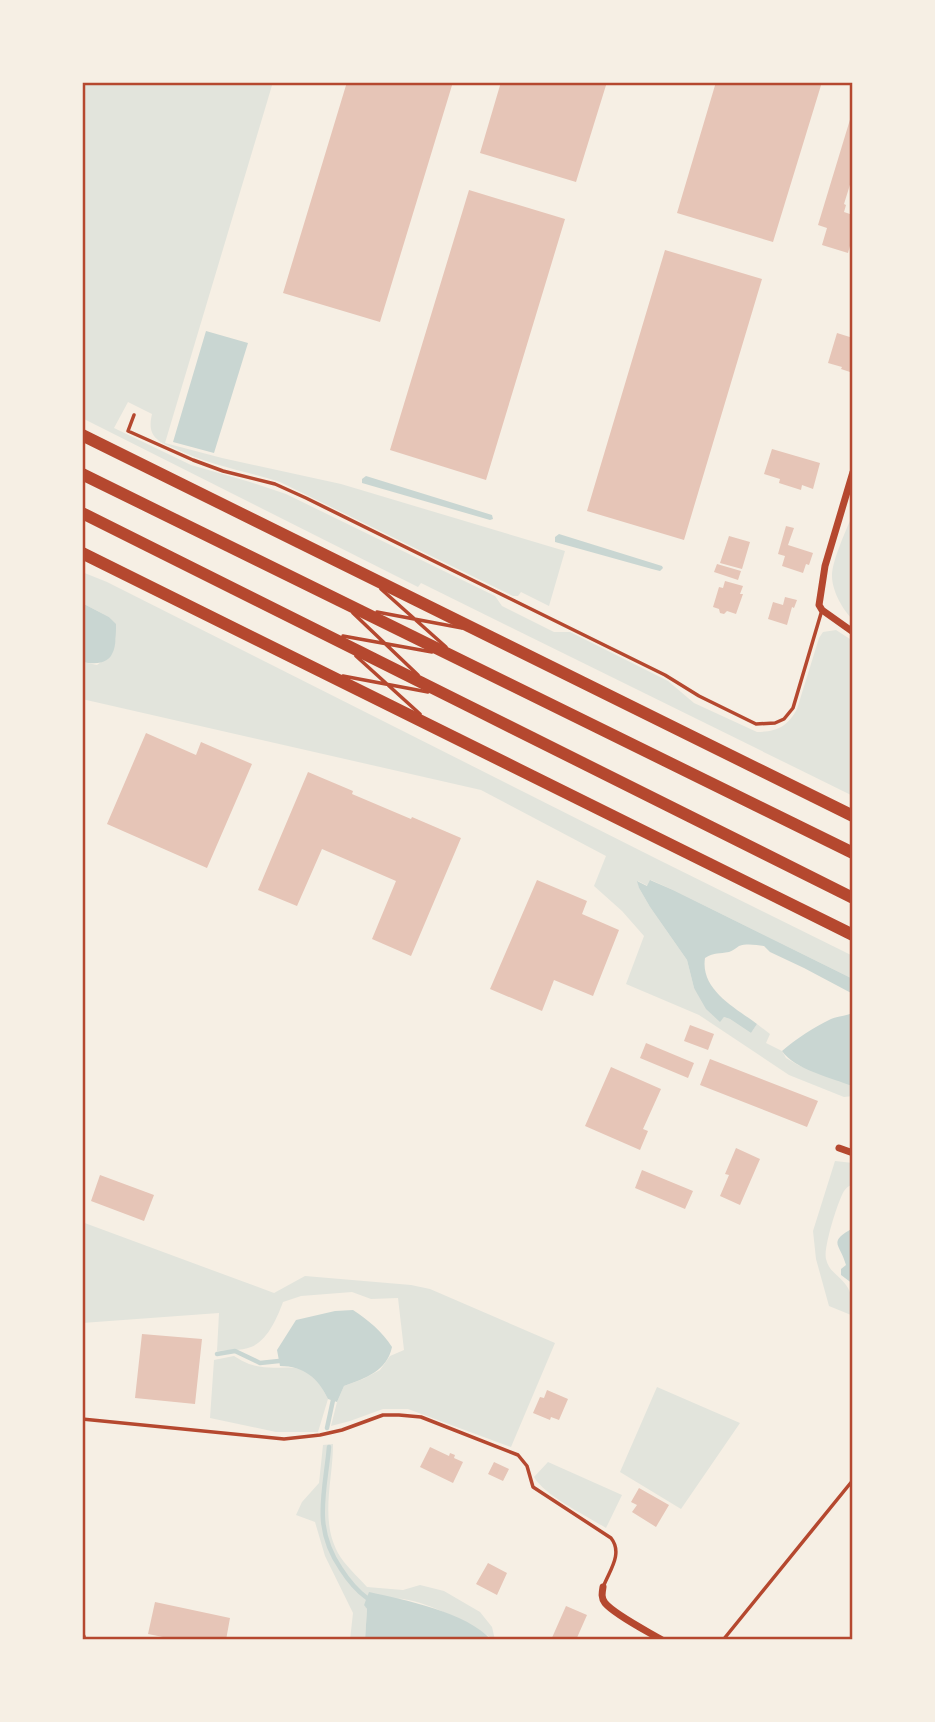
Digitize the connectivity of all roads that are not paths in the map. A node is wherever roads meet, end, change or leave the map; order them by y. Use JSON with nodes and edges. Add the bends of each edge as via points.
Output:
{"nodes":[{"id":1,"x":134,"y":415,"type":"dead end"},
{"id":2,"x":82,"y":435,"type":"edge"},
{"id":3,"x":853,"y":472,"type":"edge"},
{"id":4,"x":82,"y":474,"type":"edge"},
{"id":5,"x":82,"y":513,"type":"edge"},
{"id":6,"x":82,"y":553,"type":"edge"},
{"id":7,"x":366,"y":576,"type":"junction"},
{"id":8,"x":349,"y":606,"type":"junction"},
{"id":9,"x":822,"y":610,"type":"junction"},
{"id":10,"x":415,"y":620,"type":"junction"},
{"id":11,"x":478,"y":631,"type":"junction"},
{"id":12,"x":853,"y":632,"type":"edge"},
{"id":13,"x":327,"y":634,"type":"junction"},
{"id":14,"x":339,"y":640,"type":"junction"},
{"id":15,"x":386,"y":644,"type":"junction"},
{"id":16,"x":449,"y":654,"type":"junction"},
{"id":17,"x":462,"y":661,"type":"junction"},
{"id":18,"x":324,"y":673,"type":"junction"},
{"id":19,"x":388,"y":684,"type":"junction"},
{"id":20,"x":429,"y":685,"type":"junction"},
{"id":21,"x":448,"y":695,"type":"junction"},
{"id":22,"x":436,"y":728,"type":"junction"},
{"id":23,"x":853,"y":816,"type":"edge"},
{"id":24,"x":853,"y":853,"type":"edge"},
{"id":25,"x":853,"y":898,"type":"edge"},
{"id":26,"x":853,"y":935,"type":"edge"},
{"id":27,"x":839,"y":1148,"type":"dead end"},
{"id":28,"x":853,"y":1153,"type":"edge"},
{"id":29,"x":82,"y":1419,"type":"edge"},
{"id":30,"x":853,"y":1480,"type":"edge"},
{"id":31,"x":603,"y":1587,"type":"joint"},
{"id":32,"x":662,"y":1640,"type":"edge"},
{"id":33,"x":723,"y":1640,"type":"edge"}],
"edges":[{"from":1,"to":9,"type":"lane","via":[[128,430],[193,460],[306,498],[756,724],[775,723],[793,708]]},
{"from":2,"to":7,"type":"highway"},
{"from":3,"to":9,"type":"street","via":[[825,566]]},
{"from":4,"to":8,"type":"highway"},
{"from":5,"to":13,"type":"highway"},
{"from":6,"to":18,"type":"highway"},
{"from":7,"to":10,"type":"lane"},
{"from":7,"to":11,"type":"highway"},
{"from":8,"to":10,"type":"lane"},
{"from":8,"to":15,"type":"lane"},
{"from":8,"to":16,"type":"highway"},
{"from":9,"to":12,"type":"street"},
{"from":10,"to":11,"type":"lane"},
{"from":10,"to":17,"type":"lane"},
{"from":11,"to":23,"type":"highway"},
{"from":13,"to":14,"type":"highway"},
{"from":13,"to":15,"type":"lane"},
{"from":14,"to":19,"type":"lane"},
{"from":14,"to":20,"type":"highway"},
{"from":15,"to":16,"type":"lane"},
{"from":15,"to":20,"type":"lane"},
{"from":16,"to":17,"type":"highway"},
{"from":17,"to":24,"type":"highway"},
{"from":18,"to":19,"type":"lane"},
{"from":18,"to":22,"type":"highway"},
{"from":19,"to":21,"type":"lane"},
{"from":19,"to":22,"type":"lane"},
{"from":20,"to":21,"type":"highway"},
{"from":21,"to":25,"type":"highway"},
{"from":22,"to":26,"type":"highway"},
{"from":27,"to":28,"type":"street"},
{"from":29,"to":31,"type":"lane","via":[[284,1439],[342,1430],[383,1415],[421,1418],[518,1455],[533,1487],[611,1538],[617,1554]]},
{"from":30,"to":33,"type":"lane"},
{"from":31,"to":32,"type":"street","via":[[605,1603]]}]}
